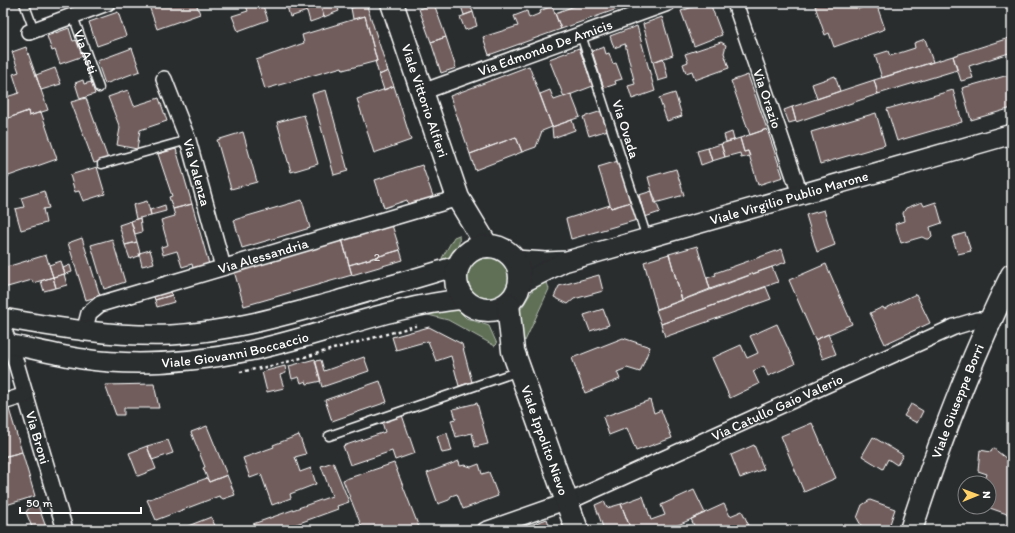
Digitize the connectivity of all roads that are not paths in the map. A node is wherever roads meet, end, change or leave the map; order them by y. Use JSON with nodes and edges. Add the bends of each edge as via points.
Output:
{"nodes":[{"id":1,"x":24,"y":3,"type":"edge"},
{"id":2,"x":107,"y":3,"type":"edge"},
{"id":3,"x":392,"y":3,"type":"edge"},
{"id":4,"x":668,"y":3,"type":"edge"},
{"id":5,"x":735,"y":3,"type":"edge"},
{"id":6,"x":73,"y":16,"type":"junction"},
{"id":7,"x":31,"y":31,"type":"joint"},
{"id":8,"x":583,"y":40,"type":"junction"},
{"id":9,"x":164,"y":79,"type":"dead end"},
{"id":10,"x":99,"y":88,"type":"dead end"},
{"id":11,"x":422,"y":92,"type":"junction"},
{"id":12,"x":1012,"y":134,"type":"edge"},
{"id":13,"x":188,"y":140,"type":"junction"},
{"id":14,"x":102,"y":164,"type":"dead end"},
{"id":15,"x":800,"y":194,"type":"junction"},
{"id":16,"x":458,"y":198,"type":"junction"},
{"id":17,"x":645,"y":229,"type":"junction"},
{"id":18,"x":487,"y":246,"type":"junction"},
{"id":19,"x":462,"y":260,"type":"junction"},
{"id":20,"x":515,"y":260,"type":"junction"},
{"id":21,"x":567,"y":261,"type":"junction"},
{"id":22,"x":223,"y":267,"type":"junction"},
{"id":23,"x":1012,"y":275,"type":"edge"},
{"id":24,"x":520,"y":284,"type":"junction"},
{"id":25,"x":464,"y":299,"type":"junction"},
{"id":26,"x":508,"y":304,"type":"junction"},
{"id":27,"x":483,"y":309,"type":"junction"},
{"id":28,"x":3,"y":318,"type":"edge"},
{"id":29,"x":990,"y":320,"type":"junction"},
{"id":30,"x":84,"y":332,"type":"junction"},
{"id":31,"x":5,"y":339,"type":"edge"},
{"id":32,"x":516,"y":361,"type":"junction"},
{"id":33,"x":26,"y":395,"type":"junction"},
{"id":34,"x":3,"y":402,"type":"edge"},
{"id":35,"x":329,"y":436,"type":"dead end"},
{"id":36,"x":566,"y":501,"type":"junction"},
{"id":37,"x":65,"y":530,"type":"edge"},
{"id":38,"x":485,"y":530,"type":"edge"},
{"id":39,"x":577,"y":530,"type":"edge"},
{"id":40,"x":911,"y":530,"type":"edge"}],
"edges":[{"from":1,"to":7,"type":"lane","name":"Via Asti"},
{"from":2,"to":6,"type":"street","name":"Via Asti"},
{"from":3,"to":11,"type":"main road","name":"Viale Vittorio Alfieri"},
{"from":4,"to":8,"type":"street","name":"Via Edmondo De Amicis"},
{"from":5,"to":15,"type":"street","name":"Via Orazio"},
{"from":6,"to":7,"type":"street","name":"Via Asti"},
{"from":6,"to":10,"type":"lane","name":"Via Asti"},
{"from":8,"to":11,"type":"street","name":"Via Edmondo De Amicis"},
{"from":8,"to":17,"type":"lane","name":"Via Ovada"},
{"from":9,"to":13,"type":"street","name":"Via Valenza"},
{"from":11,"to":16,"type":"main road","name":"Viale Vittorio Alfieri"},
{"from":12,"to":15,"type":"street","name":"Viale Virgilio Publio Marone"},
{"from":13,"to":14,"type":"lane"},
{"from":13,"to":22,"type":"street","name":"Via Valenza"},
{"from":15,"to":17,"type":"street","name":"Viale Virgilio Publio Marone"},
{"from":16,"to":18,"type":"main road","name":"Viale Vittorio Alfieri"},
{"from":16,"to":19,"type":"main road","name":"Viale Vittorio Alfieri"},
{"from":16,"to":22,"type":"street","name":"Via Alessandria"},
{"from":17,"to":21,"type":"street","name":"Viale Virgilio Publio Marone"},
{"from":18,"to":19,"type":"main road","via":[[479,247]]},
{"from":18,"to":20,"type":"main road","via":[[504,250]]},
{"from":19,"to":25,"type":"main road","via":[[456,283]]},
{"from":19,"to":30,"type":"street","name":"Viale Giovanni Boccaccio","via":[[280,317],[232,328],[172,335]]},
{"from":20,"to":21,"type":"street","name":"Viale Virgilio Publio Marone"},
{"from":20,"to":24,"type":"main road","via":[[520,271]]},
{"from":21,"to":24,"type":"street","name":"Viale Virgilio Publio Marone"},
{"from":22,"to":30,"type":"street","name":"Via Alessandria","via":[[100,304],[89,313]]},
{"from":23,"to":29,"type":"main road","name":"Viale Giuseppe Borri"},
{"from":24,"to":26,"type":"main road","via":[[516,295]]},
{"from":25,"to":27,"type":"main road","via":[[473,306]]},
{"from":25,"to":31,"type":"street","name":"Viale Giovanni Boccaccio","via":[[421,304],[251,351],[197,360],[116,362],[84,359]]},
{"from":26,"to":27,"type":"main road","via":[[498,309]]},
{"from":26,"to":32,"type":"main road","name":"Viale Ippolito Nievo"},
{"from":27,"to":32,"type":"main road","name":"Viale Ippolito Nievo"},
{"from":28,"to":30,"type":"street","name":"Viale Giovanni Boccaccio"},
{"from":29,"to":36,"type":"street","name":"Via Catullo Gaio Valerio","via":[[972,321],[954,327]]},
{"from":29,"to":40,"type":"main road","name":"Viale Giuseppe Borri","via":[[955,403]]},
{"from":31,"to":33,"type":"street","name":"Via Broni"},
{"from":32,"to":35,"type":"lane"},
{"from":32,"to":36,"type":"main road","name":"Viale Ippolito Nievo"},
{"from":33,"to":34,"type":"street"},
{"from":33,"to":37,"type":"street","name":"Via Broni"},
{"from":36,"to":38,"type":"street","name":"Via Catullo Gaio Valerio","via":[[516,523]]},
{"from":36,"to":39,"type":"main road","name":"Viale Ippolito Nievo"}]}
